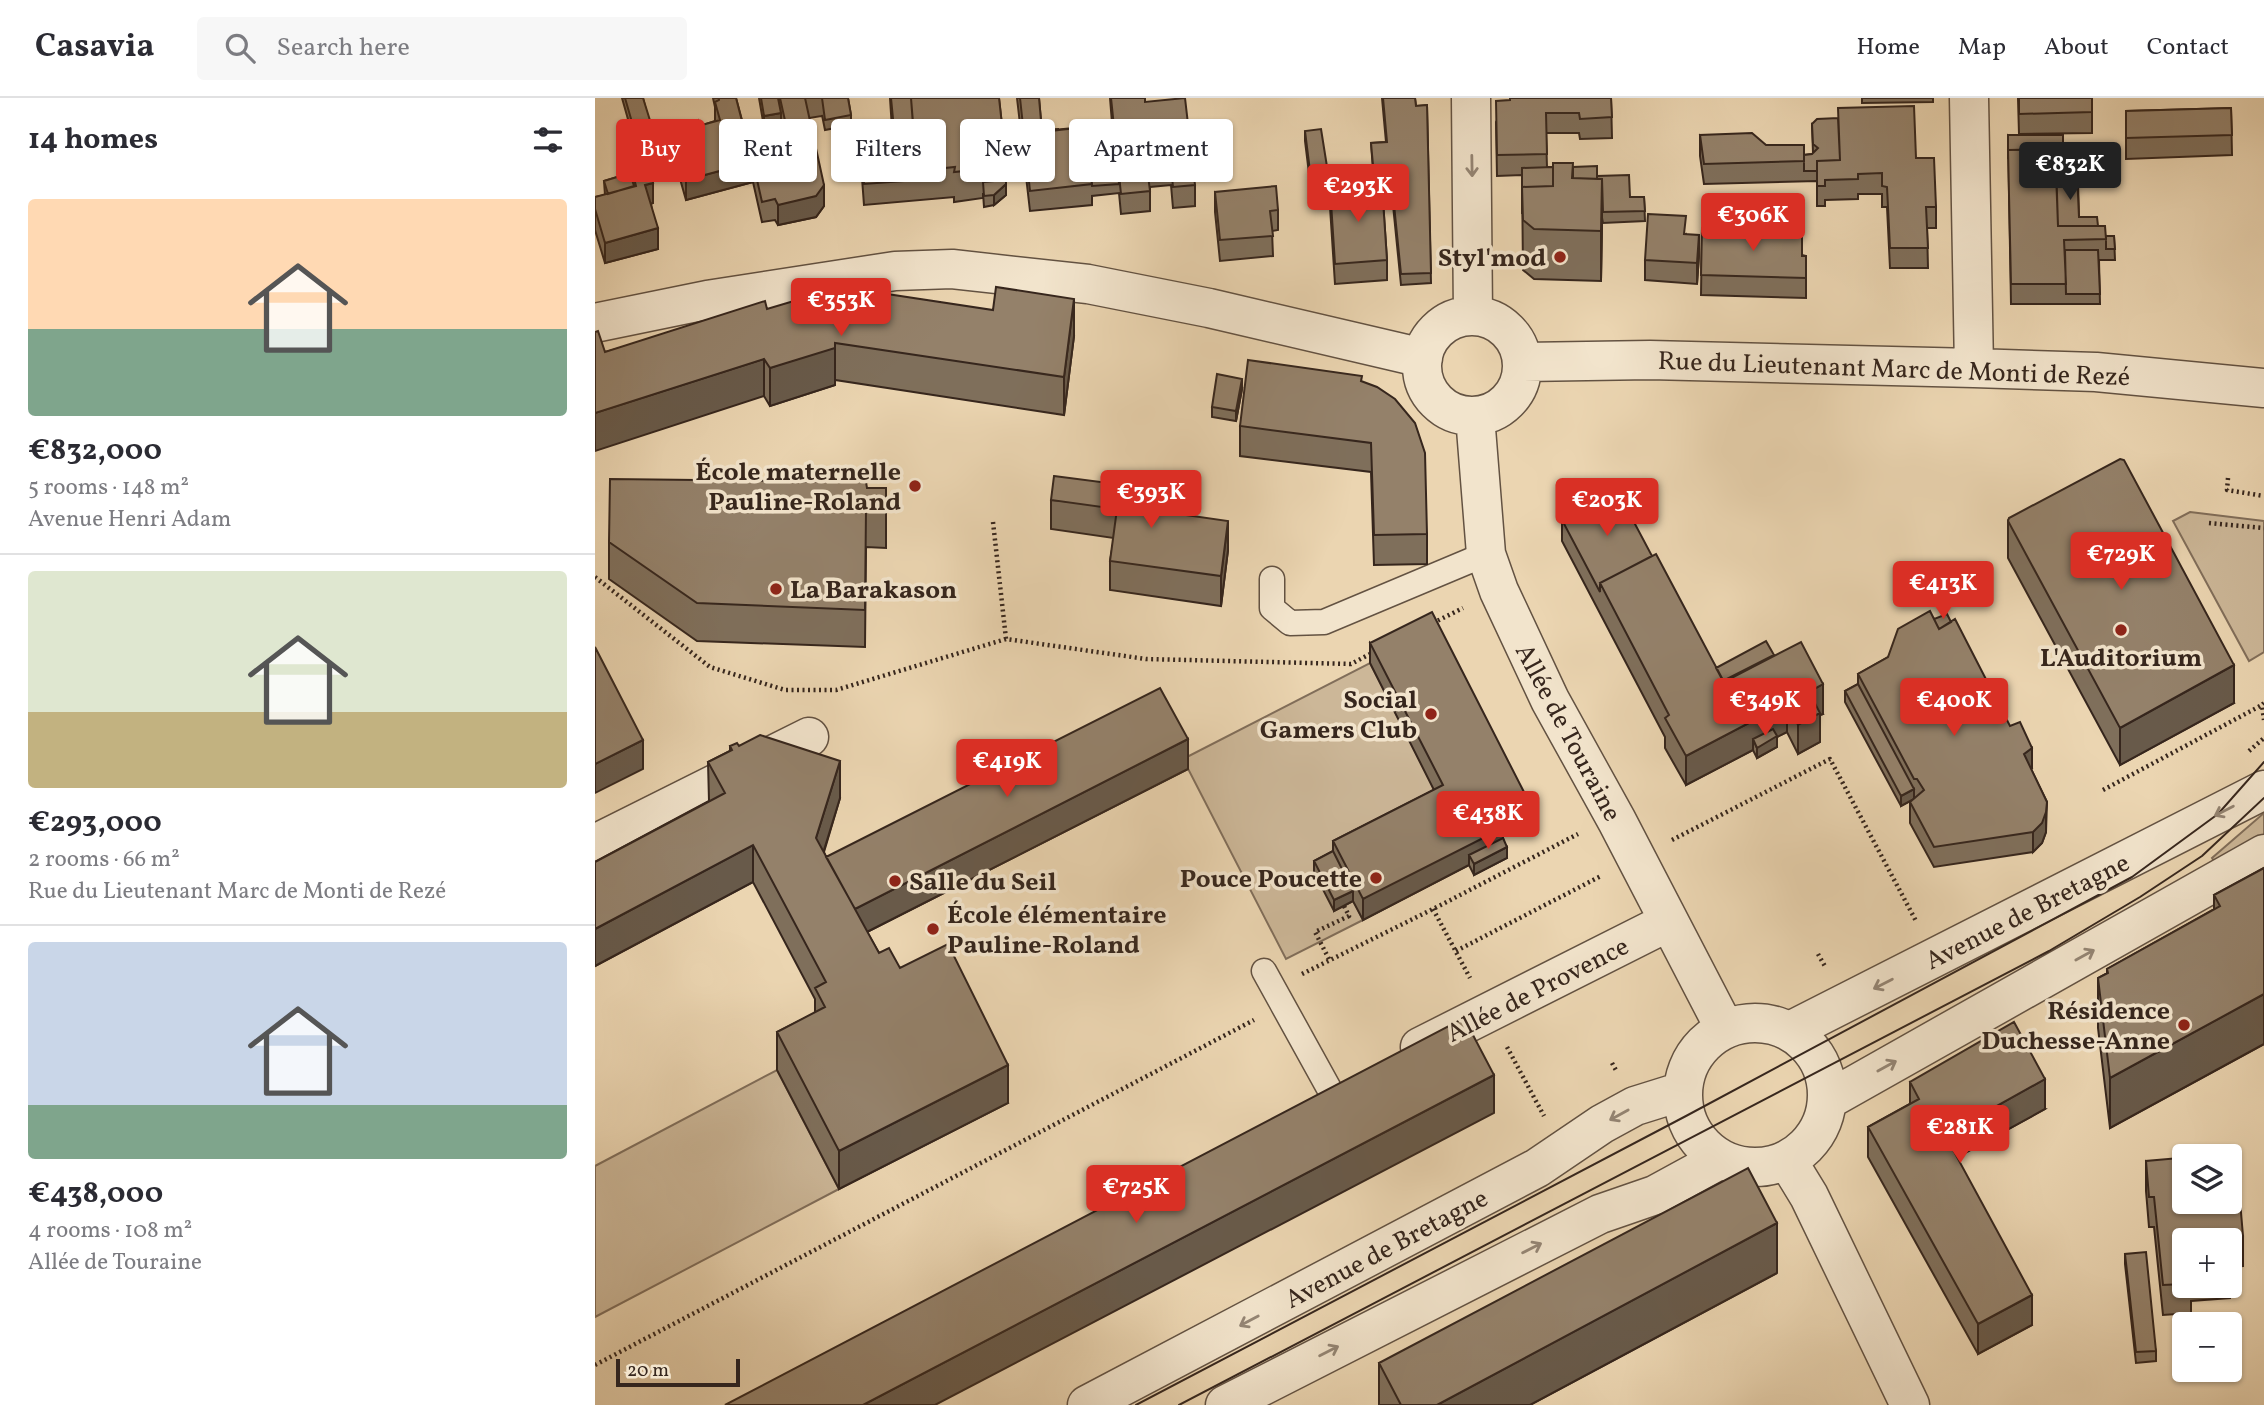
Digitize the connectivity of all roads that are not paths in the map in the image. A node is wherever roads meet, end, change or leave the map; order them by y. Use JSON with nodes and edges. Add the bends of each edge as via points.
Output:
{"nodes":[{"id":1,"x":1471,"y":98,"type":"edge"},
{"id":2,"x":1969,"y":98,"type":"edge"},
{"id":3,"x":1473,"y":316,"type":"junction"},
{"id":4,"x":595,"y":323,"type":"edge"},
{"id":5,"x":1423,"y":358,"type":"junction"},
{"id":6,"x":1523,"y":362,"type":"junction"},
{"id":7,"x":1974,"y":368,"type":"junction"},
{"id":8,"x":2264,"y":388,"type":"edge"},
{"id":9,"x":1475,"y":415,"type":"junction"},
{"id":10,"x":1486,"y":554,"type":"junction"},
{"id":11,"x":1272,"y":579,"type":"dead end"},
{"id":12,"x":809,"y":737,"type":"dead end"},
{"id":13,"x":2264,"y":790,"type":"edge"},
{"id":14,"x":595,"y":844,"type":"edge"},
{"id":15,"x":2264,"y":854,"type":"edge"},
{"id":16,"x":1668,"y":922,"type":"junction"},
{"id":17,"x":1264,"y":971,"type":"dead end"},
{"id":18,"x":1725,"y":1028,"type":"junction"},
{"id":19,"x":1790,"y":1031,"type":"junction"},
{"id":20,"x":1683,"y":1091,"type":"junction"},
{"id":21,"x":1319,"y":1100,"type":"joint"},
{"id":22,"x":1828,"y":1100,"type":"junction"},
{"id":23,"x":1721,"y":1159,"type":"junction"},
{"id":24,"x":1787,"y":1160,"type":"junction"},
{"id":25,"x":1262,"y":1396,"type":"edge"},
{"id":26,"x":1087,"y":1405,"type":"edge"},
{"id":27,"x":1225,"y":1405,"type":"edge"},
{"id":28,"x":1910,"y":1405,"type":"edge"}],
"edges":[{"from":1,"to":3,"type":"street","one_way":true},
{"from":2,"to":7,"type":"street"},
{"from":3,"to":5,"type":"street","via":[[1445,323],[1427,345]]},
{"from":3,"to":6,"type":"street","via":[[1488,318],[1512,335]]},
{"from":4,"to":5,"type":"street","via":[[707,300],[895,271],[952,269],[1088,284]]},
{"from":5,"to":9,"type":"street","via":[[1427,387],[1436,400],[1447,409]]},
{"from":6,"to":7,"type":"street","name":"Rue du Lieutenant Marc de Monti de Rezé","via":[[1650,360]]},
{"from":6,"to":9,"type":"street","via":[[1521,378],[1504,404]]},
{"from":7,"to":8,"type":"street","name":"Rue du Lieutenant Marc de Monti de Rezé"},
{"from":9,"to":10,"type":"street","name":"Allée de Touraine"},
{"from":10,"to":11,"type":"lane","via":[[1324,622],[1290,623],[1272,608]]},
{"from":10,"to":16,"type":"street","name":"Allée de Touraine","via":[[1550,700]]},
{"from":12,"to":14,"type":"street"},
{"from":13,"to":19,"type":"street","name":"Avenue de Bretagne","one_way":true},
{"from":22,"to":15,"type":"street","one_way":true},
{"from":16,"to":18,"type":"street","name":"Allée de Touraine"},
{"from":16,"to":21,"type":"street","name":"Allée de Provence"},
{"from":17,"to":21,"type":"lane"},
{"from":18,"to":19,"type":"street","via":[[1767,1023]]},
{"from":18,"to":20,"type":"street","via":[[1696,1053],[1686,1071]]},
{"from":19,"to":22,"type":"street","via":[[1818,1058]]},
{"from":20,"to":23,"type":"street","via":[[1692,1131]]},
{"from":20,"to":26,"type":"street","name":"Avenue de Bretagne","one_way":true,"via":[[1635,1106],[1537,1168]]},
{"from":22,"to":24,"type":"street","via":[[1815,1135]]},
{"from":23,"to":24,"type":"street","via":[[1756,1167]]},
{"from":25,"to":23,"type":"street","one_way":true,"via":[[1600,1214],[1655,1195]]},
{"from":24,"to":28,"type":"street","via":[[1809,1196]]},
{"from":25,"to":27,"type":"street"}]}
